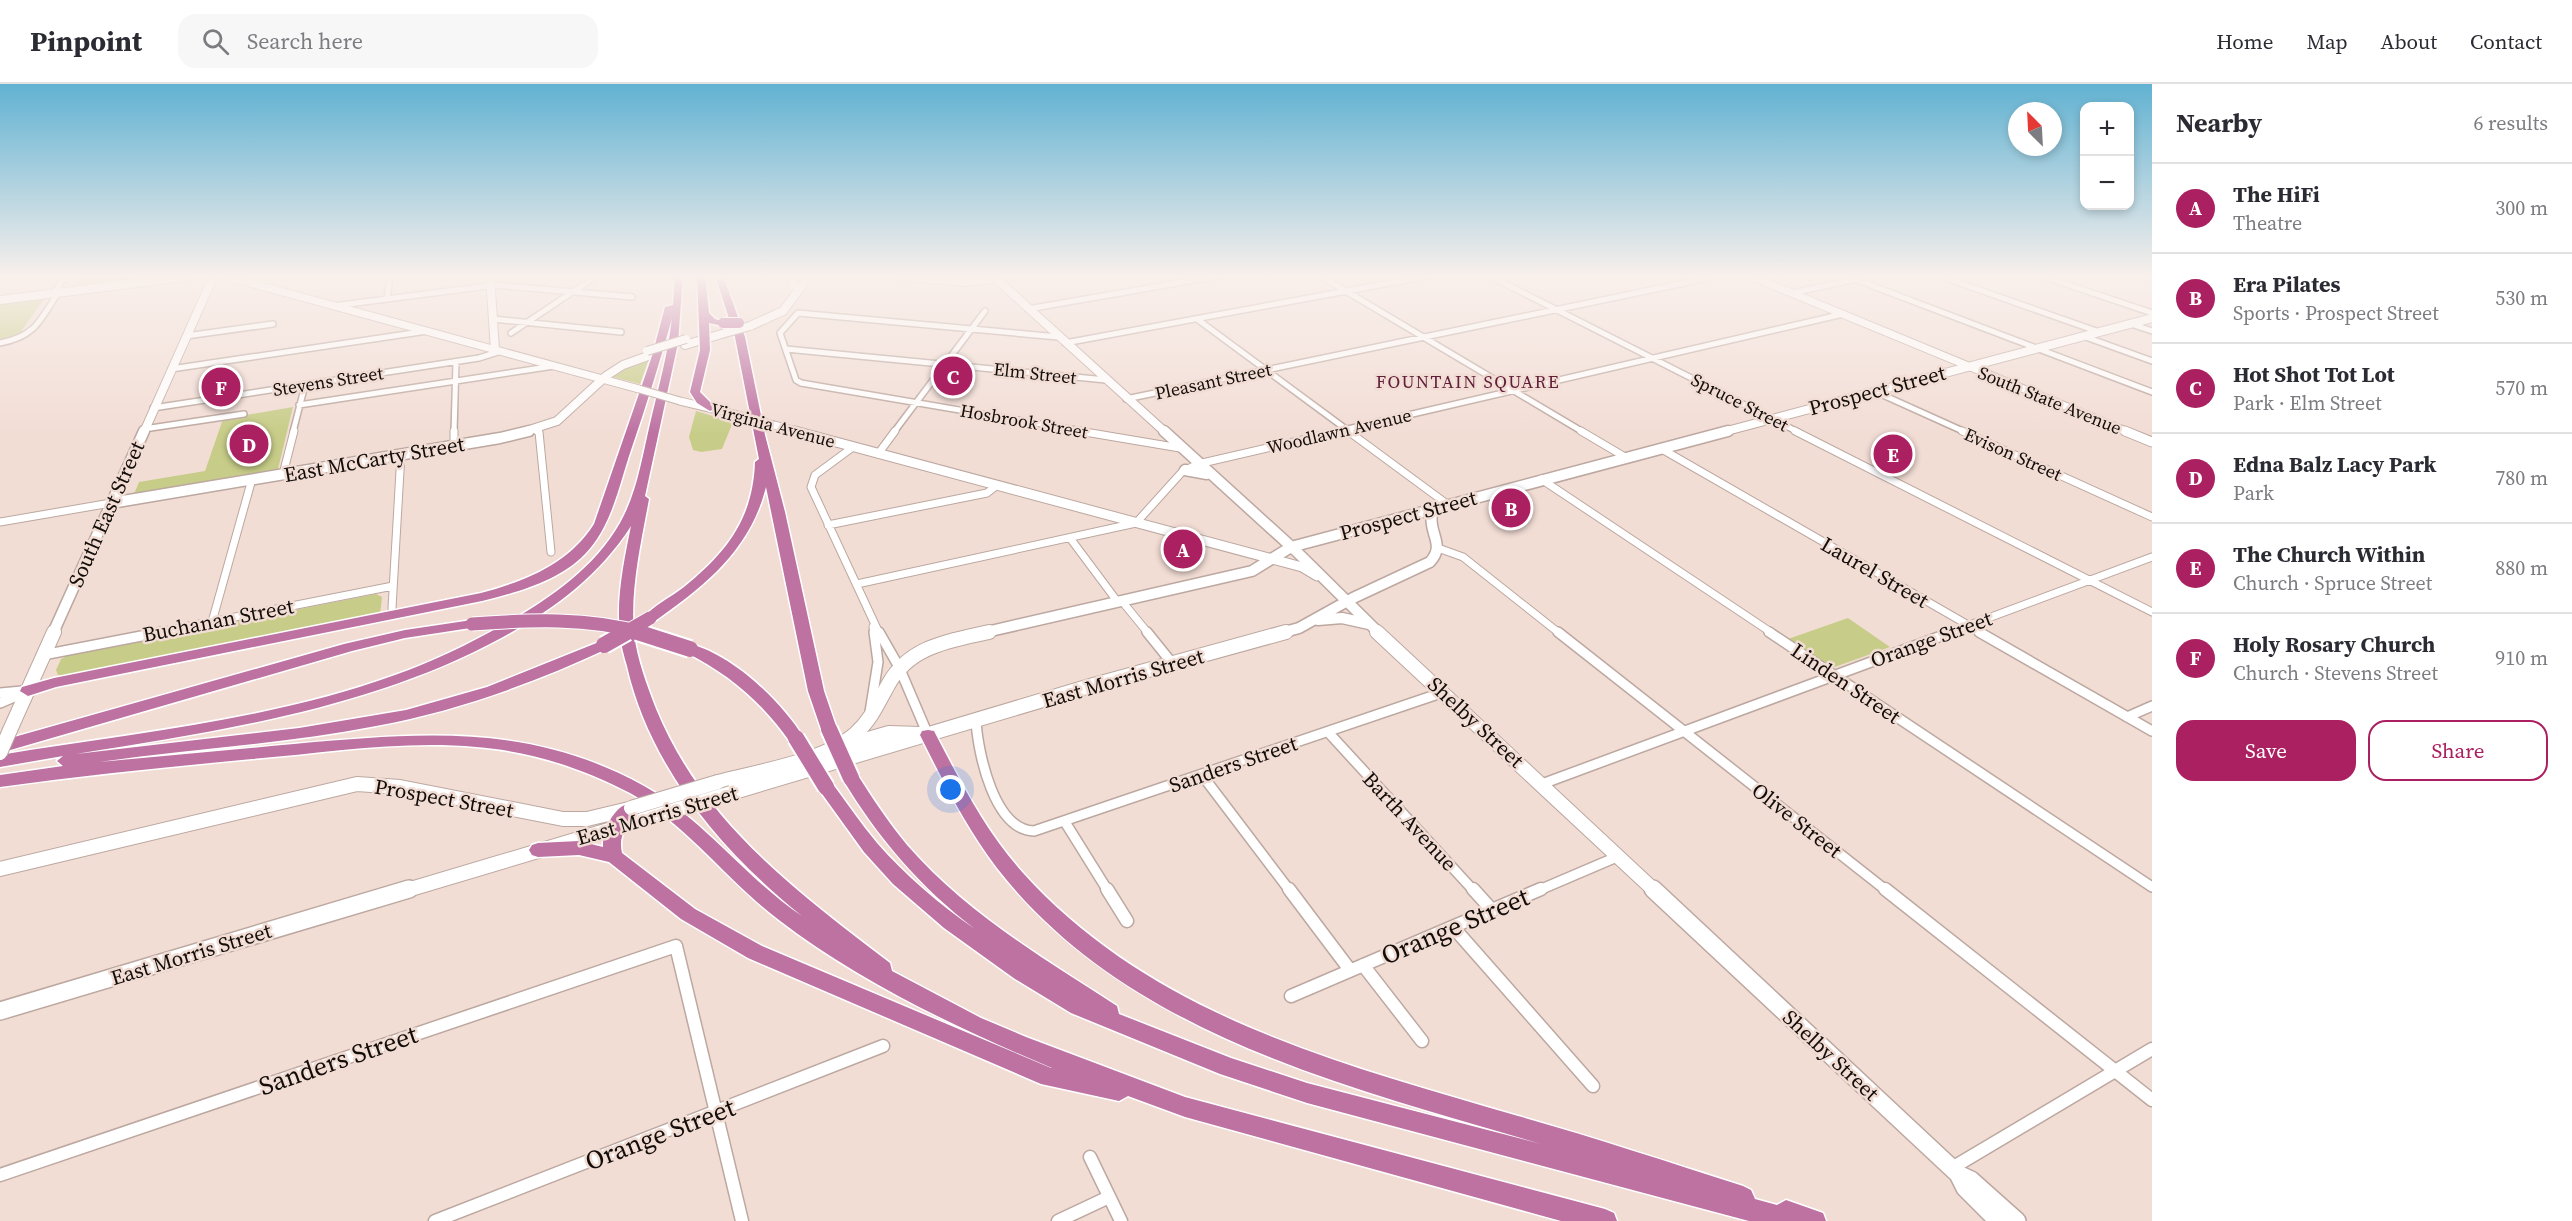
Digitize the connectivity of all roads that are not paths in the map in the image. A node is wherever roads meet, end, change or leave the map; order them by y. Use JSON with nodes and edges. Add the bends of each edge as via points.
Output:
{"nodes":[{"id":1,"x":35,"y":328,"type":"edge"},
{"id":2,"x":190,"y":328,"type":"edge"},
{"id":3,"x":244,"y":328,"type":"edge"},
{"id":4,"x":416,"y":328,"type":"edge"},
{"id":5,"x":494,"y":328,"type":"edge"},
{"id":6,"x":518,"y":328,"type":"edge"},
{"id":7,"x":574,"y":328,"type":"edge"},
{"id":8,"x":665,"y":328,"type":"edge"},
{"id":9,"x":675,"y":328,"type":"edge"},
{"id":10,"x":705,"y":328,"type":"edge"},
{"id":11,"x":724,"y":328,"type":"edge"},
{"id":12,"x":737,"y":328,"type":"edge"},
{"id":13,"x":783,"y":328,"type":"edge"},
{"id":14,"x":961,"y":328,"type":"edge"},
{"id":15,"x":1048,"y":328,"type":"edge"},
{"id":16,"x":1138,"y":328,"type":"edge"},
{"id":17,"x":1209,"y":328,"type":"edge"},
{"id":18,"x":1408,"y":328,"type":"edge"},
{"id":19,"x":1465,"y":328,"type":"edge"},
{"id":20,"x":1594,"y":328,"type":"edge"},
{"id":21,"x":1783,"y":328,"type":"edge"},
{"id":22,"x":1877,"y":328,"type":"edge"},
{"id":23,"x":1983,"y":328,"type":"edge"},
{"id":24,"x":2088,"y":328,"type":"edge"},
{"id":25,"x":2088,"y":328,"type":"edge"},
{"id":26,"x":2115,"y":328,"type":"edge"},
{"id":27,"x":971,"y":329,"type":"junction"},
{"id":28,"x":427,"y":331,"type":"junction"},
{"id":29,"x":2099,"y":332,"type":"junction"},
{"id":30,"x":511,"y":333,"type":"dead end"},
{"id":31,"x":621,"y":333,"type":"dead end"},
{"id":32,"x":186,"y":336,"type":"junction"},
{"id":33,"x":705,"y":336,"type":"junction"},
{"id":34,"x":2083,"y":336,"type":"junction"},
{"id":35,"x":1423,"y":337,"type":"junction"},
{"id":36,"x":1061,"y":340,"type":"junction"},
{"id":37,"x":0,"y":343,"type":"edge"},
{"id":38,"x":2035,"y":348,"type":"junction"},
{"id":39,"x":786,"y":349,"type":"junction"},
{"id":40,"x":498,"y":350,"type":"junction"},
{"id":41,"x":1654,"y":358,"type":"junction"},
{"id":42,"x":2152,"y":361,"type":"edge"},
{"id":43,"x":456,"y":362,"type":"junction"},
{"id":44,"x":945,"y":364,"type":"junction"},
{"id":45,"x":554,"y":366,"type":"junction"},
{"id":46,"x":1967,"y":366,"type":"junction"},
{"id":47,"x":171,"y":369,"type":"junction"},
{"id":48,"x":1266,"y":370,"type":"junction"},
{"id":49,"x":598,"y":378,"type":"junction"},
{"id":50,"x":1106,"y":380,"type":"junction"},
{"id":51,"x":455,"y":381,"type":"junction"},
{"id":52,"x":305,"y":385,"type":"junction"},
{"id":53,"x":1514,"y":391,"type":"junction"},
{"id":54,"x":1874,"y":391,"type":"junction"},
{"id":55,"x":2152,"y":392,"type":"edge"},
{"id":56,"x":1126,"y":399,"type":"junction"},
{"id":57,"x":917,"y":402,"type":"junction"},
{"id":58,"x":299,"y":405,"type":"junction"},
{"id":59,"x":153,"y":408,"type":"junction"},
{"id":60,"x":710,"y":408,"type":"junction"},
{"id":61,"x":244,"y":414,"type":"dead end"},
{"id":62,"x":1771,"y":418,"type":"junction"},
{"id":63,"x":144,"y":429,"type":"junction"},
{"id":64,"x":534,"y":429,"type":"junction"},
{"id":65,"x":1347,"y":430,"type":"junction"},
{"id":66,"x":759,"y":435,"type":"junction"},
{"id":67,"x":2152,"y":442,"type":"edge"},
{"id":68,"x":454,"y":445,"type":"junction"},
{"id":69,"x":853,"y":447,"type":"junction"},
{"id":70,"x":1180,"y":448,"type":"junction"},
{"id":71,"x":1660,"y":448,"type":"junction"},
{"id":72,"x":401,"y":454,"type":"junction"},
{"id":73,"x":878,"y":454,"type":"junction"},
{"id":74,"x":1625,"y":457,"type":"junction"},
{"id":75,"x":1198,"y":464,"type":"junction"},
{"id":76,"x":1185,"y":470,"type":"junction"},
{"id":77,"x":283,"y":474,"type":"junction"},
{"id":78,"x":644,"y":475,"type":"junction"},
{"id":79,"x":1211,"y":476,"type":"junction"},
{"id":80,"x":252,"y":479,"type":"junction"},
{"id":81,"x":1540,"y":479,"type":"junction"},
{"id":82,"x":996,"y":486,"type":"junction"},
{"id":83,"x":111,"y":503,"type":"junction"},
{"id":84,"x":1447,"y":504,"type":"junction"},
{"id":85,"x":1433,"y":508,"type":"junction"},
{"id":86,"x":2152,"y":517,"type":"edge"},
{"id":87,"x":0,"y":522,"type":"edge"},
{"id":88,"x":1136,"y":523,"type":"junction"},
{"id":89,"x":828,"y":525,"type":"junction"},
{"id":90,"x":1070,"y":538,"type":"junction"},
{"id":91,"x":1291,"y":547,"type":"junction"},
{"id":92,"x":1438,"y":548,"type":"junction"},
{"id":93,"x":551,"y":552,"type":"dead end"},
{"id":94,"x":2152,"y":557,"type":"edge"},
{"id":95,"x":1269,"y":558,"type":"junction"},
{"id":96,"x":1322,"y":580,"type":"junction"},
{"id":97,"x":2089,"y":580,"type":"junction"},
{"id":98,"x":856,"y":584,"type":"junction"},
{"id":99,"x":393,"y":586,"type":"junction"},
{"id":100,"x":1119,"y":600,"type":"junction"},
{"id":101,"x":1346,"y":602,"type":"junction"},
{"id":102,"x":392,"y":608,"type":"dead end"},
{"id":103,"x":2152,"y":612,"type":"edge"},
{"id":104,"x":872,"y":620,"type":"junction"},
{"id":105,"x":1314,"y":621,"type":"junction"},
{"id":106,"x":212,"y":622,"type":"junction"},
{"id":107,"x":1371,"y":624,"type":"junction"},
{"id":108,"x":1968,"y":625,"type":"junction"},
{"id":109,"x":43,"y":655,"type":"junction"},
{"id":110,"x":1172,"y":663,"type":"junction"},
{"id":111,"x":898,"y":667,"type":"junction"},
{"id":112,"x":1834,"y":675,"type":"junction"},
{"id":113,"x":28,"y":691,"type":"junction"},
{"id":114,"x":1444,"y":692,"type":"junction"},
{"id":115,"x":0,"y":693,"type":"edge"},
{"id":116,"x":0,"y":703,"type":"edge"},
{"id":117,"x":2152,"y":705,"type":"edge"},
{"id":118,"x":2127,"y":717,"type":"junction"},
{"id":119,"x":870,"y":718,"type":"junction"},
{"id":120,"x":976,"y":721,"type":"junction"},
{"id":121,"x":1684,"y":731,"type":"junction"},
{"id":122,"x":2152,"y":731,"type":"edge"},
{"id":123,"x":1328,"y":732,"type":"junction"},
{"id":124,"x":928,"y":735,"type":"junction"},
{"id":125,"x":0,"y":747,"type":"edge"},
{"id":126,"x":0,"y":753,"type":"edge"},
{"id":127,"x":815,"y":754,"type":"junction"},
{"id":128,"x":0,"y":761,"type":"edge"},
{"id":129,"x":0,"y":772,"type":"edge"},
{"id":130,"x":1202,"y":774,"type":"junction"},
{"id":131,"x":0,"y":781,"type":"edge"},
{"id":132,"x":1542,"y":784,"type":"junction"},
{"id":133,"x":636,"y":814,"type":"junction"},
{"id":134,"x":1065,"y":822,"type":"junction"},
{"id":135,"x":616,"y":827,"type":"junction"},
{"id":136,"x":538,"y":850,"type":"junction"},
{"id":137,"x":1619,"y":856,"type":"junction"},
{"id":138,"x":615,"y":857,"type":"junction"},
{"id":139,"x":0,"y":869,"type":"edge"},
{"id":140,"x":2152,"y":887,"type":"edge"},
{"id":141,"x":1492,"y":910,"type":"junction"},
{"id":142,"x":1127,"y":921,"type":"dead end"},
{"id":143,"x":1453,"y":927,"type":"junction"},
{"id":144,"x":1363,"y":965,"type":"junction"},
{"id":145,"x":1350,"y":970,"type":"junction"},
{"id":146,"x":897,"y":982,"type":"junction"},
{"id":147,"x":1291,"y":996,"type":"dead end"},
{"id":148,"x":0,"y":1011,"type":"edge"},
{"id":149,"x":1130,"y":1026,"type":"junction"},
{"id":150,"x":1422,"y":1041,"type":"dead end"},
{"id":151,"x":883,"y":1046,"type":"dead end"},
{"id":152,"x":2152,"y":1049,"type":"edge"},
{"id":153,"x":2115,"y":1071,"type":"junction"},
{"id":154,"x":1593,"y":1086,"type":"dead end"},
{"id":155,"x":1163,"y":1099,"type":"junction"},
{"id":156,"x":2152,"y":1100,"type":"edge"},
{"id":157,"x":716,"y":1112,"type":"junction"},
{"id":158,"x":1090,"y":1157,"type":"dead end"},
{"id":159,"x":1955,"y":1171,"type":"junction"},
{"id":160,"x":0,"y":1175,"type":"edge"},
{"id":161,"x":1109,"y":1197,"type":"junction"},
{"id":162,"x":435,"y":1221,"type":"edge"},
{"id":163,"x":741,"y":1221,"type":"edge"},
{"id":164,"x":1059,"y":1221,"type":"edge"},
{"id":165,"x":1121,"y":1221,"type":"edge"},
{"id":166,"x":1605,"y":1221,"type":"edge"},
{"id":167,"x":1794,"y":1221,"type":"edge"},
{"id":168,"x":1814,"y":1221,"type":"edge"},
{"id":169,"x":1998,"y":1221,"type":"edge"},
{"id":170,"x":2017,"y":1221,"type":"edge"}],
"edges":[{"from":1,"to":37,"type":"street","via":[[17,341]]},
{"from":2,"to":32,"type":"main road","name":"South East Street"},
{"from":3,"to":32,"type":"street"},
{"from":4,"to":28,"type":"street","name":"Virginia Avenue"},
{"from":5,"to":40,"type":"main road"},
{"from":6,"to":30,"type":"street"},
{"from":7,"to":31,"type":"street"},
{"from":8,"to":113,"type":"highway","via":[[600,524],[588,543],[563,565],[528,583],[487,596],[64,680]]},
{"from":9,"to":78,"type":"highway"},
{"from":10,"to":33,"type":"highway"},
{"from":11,"to":33,"type":"main road","name":"East McCarty Street"},
{"from":12,"to":66,"type":"highway"},
{"from":13,"to":39,"type":"street"},
{"from":14,"to":27,"type":"street"},
{"from":15,"to":36,"type":"main road","name":"Shelby Street"},
{"from":16,"to":36,"type":"street"},
{"from":17,"to":48,"type":"street"},
{"from":18,"to":35,"type":"street"},
{"from":19,"to":35,"type":"street","name":"Pleasant Street"},
{"from":20,"to":41,"type":"street","name":"Spruce Street"},
{"from":21,"to":41,"type":"street","name":"Woodlawn Avenue"},
{"from":22,"to":46,"type":"street","name":"South State Avenue"},
{"from":23,"to":38,"type":"street"},
{"from":24,"to":29,"type":"street"},
{"from":25,"to":29,"type":"street"},
{"from":26,"to":29,"type":"main road","name":"Prospect Street"},
{"from":27,"to":36,"type":"street"},
{"from":27,"to":44,"type":"street"},
{"from":28,"to":40,"type":"street","name":"Virginia Avenue"},
{"from":28,"to":47,"type":"street"},
{"from":29,"to":34,"type":"main road","name":"Prospect Street"},
{"from":32,"to":47,"type":"main road","name":"South East Street"},
{"from":33,"to":49,"type":"main road","name":"East McCarty Street","via":[[647,353]]},
{"from":33,"to":60,"type":"highway","via":[[695,392]]},
{"from":34,"to":38,"type":"main road","name":"Prospect Street"},
{"from":34,"to":42,"type":"street"},
{"from":35,"to":48,"type":"street","name":"Pleasant Street"},
{"from":35,"to":53,"type":"street"},
{"from":36,"to":50,"type":"main road","name":"Shelby Street"},
{"from":38,"to":46,"type":"main road","name":"Prospect Street"},
{"from":38,"to":55,"type":"street"},
{"from":39,"to":44,"type":"street","name":"Elm Street"},
{"from":39,"to":57,"type":"street","name":"Hosbrook Street","via":[[798,382]]},
{"from":40,"to":43,"type":"street","name":"Stevens Street","via":[[486,357]]},
{"from":40,"to":45,"type":"street","name":"Virginia Avenue"},
{"from":41,"to":53,"type":"street","name":"Woodlawn Avenue"},
{"from":41,"to":62,"type":"street","name":"Spruce Street"},
{"from":43,"to":51,"type":"street"},
{"from":43,"to":52,"type":"street","name":"Stevens Street"},
{"from":44,"to":50,"type":"street","name":"Elm Street"},
{"from":44,"to":57,"type":"street"},
{"from":45,"to":49,"type":"street","name":"Virginia Avenue"},
{"from":45,"to":51,"type":"street"},
{"from":46,"to":54,"type":"main road","name":"Prospect Street"},
{"from":46,"to":67,"type":"street","name":"South State Avenue"},
{"from":47,"to":59,"type":"main road","name":"South East Street"},
{"from":48,"to":56,"type":"street","name":"Pleasant Street"},
{"from":48,"to":65,"type":"street"},
{"from":49,"to":60,"type":"street","name":"Virginia Avenue","bridge":true},
{"from":49,"to":64,"type":"main road","name":"East McCarty Street","via":[[563,417]]},
{"from":50,"to":56,"type":"main road","name":"Shelby Street"},
{"from":51,"to":58,"type":"street"},
{"from":51,"to":68,"type":"street"},
{"from":52,"to":58,"type":"street"},
{"from":52,"to":59,"type":"street","name":"Stevens Street"},
{"from":53,"to":65,"type":"street","name":"Woodlawn Avenue"},
{"from":53,"to":74,"type":"street"},
{"from":54,"to":62,"type":"main road","name":"Prospect Street"},
{"from":54,"to":86,"type":"street","name":"Evison Street"},
{"from":56,"to":70,"type":"main road","name":"Shelby Street"},
{"from":57,"to":70,"type":"street","name":"Hosbrook Street"},
{"from":57,"to":73,"type":"street"},
{"from":58,"to":77,"type":"street"},
{"from":59,"to":63,"type":"main road","name":"South East Street"},
{"from":60,"to":69,"type":"street","name":"Virginia Avenue","bridge":true},
{"from":61,"to":63,"type":"street"},
{"from":62,"to":71,"type":"main road","name":"Prospect Street"},
{"from":62,"to":97,"type":"street","name":"Spruce Street"},
{"from":63,"to":83,"type":"main road","name":"South East Street"},
{"from":64,"to":68,"type":"main road","name":"East McCarty Street"},
{"from":64,"to":93,"type":"street","via":[[539,434]]},
{"from":65,"to":75,"type":"street","name":"Woodlawn Avenue"},
{"from":65,"to":84,"type":"street"},
{"from":66,"to":129,"type":"highway","bridge":true,"via":[[760,490],[743,531],[702,579],[650,618],[604,645],[505,687],[401,716]]},
{"from":66,"to":149,"type":"highway","bridge":true,"via":[[819,702],[851,778],[890,836],[941,891],[1026,958]]},
{"from":68,"to":72,"type":"main road","name":"East McCarty Street"},
{"from":69,"to":73,"type":"street","name":"Virginia Avenue"},
{"from":69,"to":89,"type":"street","via":[[812,480],[811,487]]},
{"from":70,"to":75,"type":"main road","name":"Shelby Street"},
{"from":71,"to":74,"type":"main road","name":"Prospect Street"},
{"from":71,"to":108,"type":"street","name":"Laurel Street"},
{"from":72,"to":77,"type":"main road","name":"East McCarty Street"},
{"from":72,"to":99,"type":"street"},
{"from":73,"to":82,"type":"street","name":"Virginia Avenue"},
{"from":74,"to":81,"type":"main road","name":"Prospect Street"},
{"from":75,"to":76,"type":"street","name":"Woodlawn Avenue"},
{"from":75,"to":79,"type":"main road","name":"Shelby Street"},
{"from":76,"to":79,"type":"main road"},
{"from":76,"to":88,"type":"street","name":"Woodlawn Avenue"},
{"from":77,"to":80,"type":"main road","name":"East McCarty Street"},
{"from":78,"to":128,"type":"highway","via":[[628,520],[586,574],[549,604],[507,630],[450,658],[362,692],[286,712]]},
{"from":78,"to":146,"type":"highway","via":[[642,509],[628,577],[626,625],[637,679],[659,735],[690,789],[743,853]]},
{"from":79,"to":91,"type":"main road","name":"Shelby Street"},
{"from":80,"to":83,"type":"main road","name":"East McCarty Street"},
{"from":80,"to":106,"type":"street"},
{"from":81,"to":84,"type":"main road","name":"Prospect Street"},
{"from":81,"to":112,"type":"street","name":"Linden Street"},
{"from":82,"to":88,"type":"street","name":"Virginia Avenue"},
{"from":82,"to":89,"type":"street","via":[[987,493]]},
{"from":83,"to":87,"type":"street","name":"East McCarty Street"},
{"from":83,"to":109,"type":"main road","name":"South East Street"},
{"from":84,"to":85,"type":"main road","name":"Prospect Street"},
{"from":85,"to":91,"type":"main road","name":"Prospect Street"},
{"from":85,"to":92,"type":"main road","via":[[1430,523]]},
{"from":88,"to":90,"type":"street"},
{"from":88,"to":95,"type":"street","name":"Virginia Avenue"},
{"from":89,"to":98,"type":"street"},
{"from":90,"to":98,"type":"street"},
{"from":90,"to":100,"type":"street"},
{"from":91,"to":95,"type":"main road","name":"Prospect Street"},
{"from":91,"to":96,"type":"main road","name":"Shelby Street"},
{"from":92,"to":101,"type":"main road","name":"East Morris Street","via":[[1428,564]]},
{"from":92,"to":121,"type":"street","name":"Olive Street","via":[[1463,557]]},
{"from":94,"to":97,"type":"street","name":"Orange Street"},
{"from":95,"to":96,"type":"street","name":"Virginia Avenue","via":[[1302,567]]},
{"from":95,"to":100,"type":"main road","name":"Prospect Street","via":[[1254,570]]},
{"from":96,"to":101,"type":"main road","name":"Shelby Street"},
{"from":97,"to":103,"type":"street","name":"Spruce Street"},
{"from":97,"to":108,"type":"street","name":"Orange Street"},
{"from":98,"to":104,"type":"street"},
{"from":99,"to":102,"type":"street"},
{"from":99,"to":106,"type":"street","name":"Buchanan Street"},
{"from":100,"to":110,"type":"street"},
{"from":100,"to":111,"type":"main road","name":"Prospect Street","via":[[949,640],[919,652]]},
{"from":101,"to":105,"type":"main road","name":"East Morris Street"},
{"from":101,"to":107,"type":"main road","name":"Shelby Street"},
{"from":104,"to":111,"type":"street"},
{"from":104,"to":119,"type":"street","via":[[878,662]]},
{"from":105,"to":107,"type":"main road","name":"East Morris Street","via":[[1342,618]]},
{"from":105,"to":110,"type":"main road","name":"East Morris Street","via":[[1281,634]]},
{"from":106,"to":109,"type":"street","name":"Buchanan Street"},
{"from":107,"to":114,"type":"main road","name":"Shelby Street"},
{"from":108,"to":112,"type":"street","name":"Orange Street"},
{"from":108,"to":118,"type":"street","name":"Laurel Street"},
{"from":109,"to":113,"type":"main road","name":"South East Street"},
{"from":110,"to":120,"type":"main road","name":"East Morris Street"},
{"from":111,"to":119,"type":"main road","name":"Prospect Street"},
{"from":111,"to":124,"type":"street"},
{"from":112,"to":121,"type":"street","name":"Orange Street"},
{"from":112,"to":140,"type":"street","name":"Linden Street"},
{"from":113,"to":115,"type":"street"},
{"from":113,"to":116,"type":"street"},
{"from":113,"to":126,"type":"main road","name":"South East Street","bridge":true},
{"from":114,"to":123,"type":"street","name":"Sanders Street"},
{"from":114,"to":132,"type":"main road","name":"Shelby Street"},
{"from":117,"to":118,"type":"street"},
{"from":118,"to":122,"type":"street","name":"Laurel Street"},
{"from":119,"to":127,"type":"main road","name":"Prospect Street","via":[[847,740]]},
{"from":120,"to":124,"type":"main road","name":"East Morris Street"},
{"from":120,"to":134,"type":"street","name":"Sanders Street","via":[[985,777],[1011,822],[1022,831]]},
{"from":121,"to":132,"type":"street","name":"Orange Street"},
{"from":121,"to":153,"type":"street","name":"Olive Street"},
{"from":123,"to":130,"type":"street","name":"Sanders Street"},
{"from":123,"to":141,"type":"street","name":"Barth Avenue"},
{"from":124,"to":127,"type":"main road","name":"Prospect Street","via":[[889,733]]},
{"from":124,"to":133,"type":"main road","name":"East Morris Street","bridge":true,"via":[[731,793]]},
{"from":124,"to":168,"type":"highway","via":[[975,823],[1022,884],[1095,951],[1191,1012],[1269,1049],[1341,1074],[1578,1144]]},
{"from":125,"to":149,"type":"highway","bridge":true,"via":[[405,634],[526,621],[595,624],[655,635],[725,668],[757,691],[776,710],[870,847],[951,923],[1078,1007]]},
{"from":127,"to":133,"type":"main road","name":"Prospect Street","bridge":true,"via":[[718,783]]},
{"from":130,"to":134,"type":"street","name":"Sanders Street"},
{"from":130,"to":145,"type":"street"},
{"from":131,"to":146,"type":"highway","via":[[94,768],[391,741],[461,740],[531,749],[592,768],[665,807],[784,914],[848,958]]},
{"from":132,"to":137,"type":"main road","name":"Shelby Street"},
{"from":133,"to":135,"type":"highway"},
{"from":133,"to":139,"type":"main road","name":"Prospect Street","via":[[563,819],[400,786],[357,784]]},
{"from":134,"to":142,"type":"street"},
{"from":135,"to":136,"type":"main road","name":"East Morris Street"},
{"from":135,"to":138,"type":"highway","via":[[612,842]]},
{"from":136,"to":138,"type":"highway","via":[[579,848]]},
{"from":136,"to":148,"type":"main road","name":"East Morris Street"},
{"from":137,"to":141,"type":"street","name":"Orange Street"},
{"from":137,"to":159,"type":"main road","name":"Shelby Street"},
{"from":138,"to":155,"type":"highway","via":[[688,914],[755,952],[1049,1077]]},
{"from":141,"to":143,"type":"street","name":"Orange Street"},
{"from":143,"to":144,"type":"street","name":"Orange Street"},
{"from":143,"to":154,"type":"street"},
{"from":144,"to":145,"type":"street","name":"Orange Street"},
{"from":144,"to":150,"type":"street"},
{"from":145,"to":147,"type":"street","name":"Orange Street"},
{"from":146,"to":155,"type":"highway","via":[[1018,1044]]},
{"from":149,"to":167,"type":"highway","via":[[1228,1067],[1307,1093]]},
{"from":151,"to":157,"type":"street","name":"Orange Street"},
{"from":152,"to":153,"type":"street"},
{"from":153,"to":156,"type":"street","name":"Olive Street"},
{"from":153,"to":159,"type":"street"},
{"from":155,"to":166,"type":"highway"},
{"from":157,"to":160,"type":"street","name":"Sanders Street","via":[[676,946]]},
{"from":157,"to":162,"type":"street","name":"Orange Street"},
{"from":157,"to":163,"type":"street"},
{"from":158,"to":161,"type":"street"},
{"from":159,"to":169,"type":"main road","name":"Shelby Street","via":[[1965,1188]]},
{"from":159,"to":170,"type":"main road","name":"Shelby Street","via":[[1971,1180]]},
{"from":161,"to":164,"type":"street"},
{"from":161,"to":165,"type":"street"}]}
